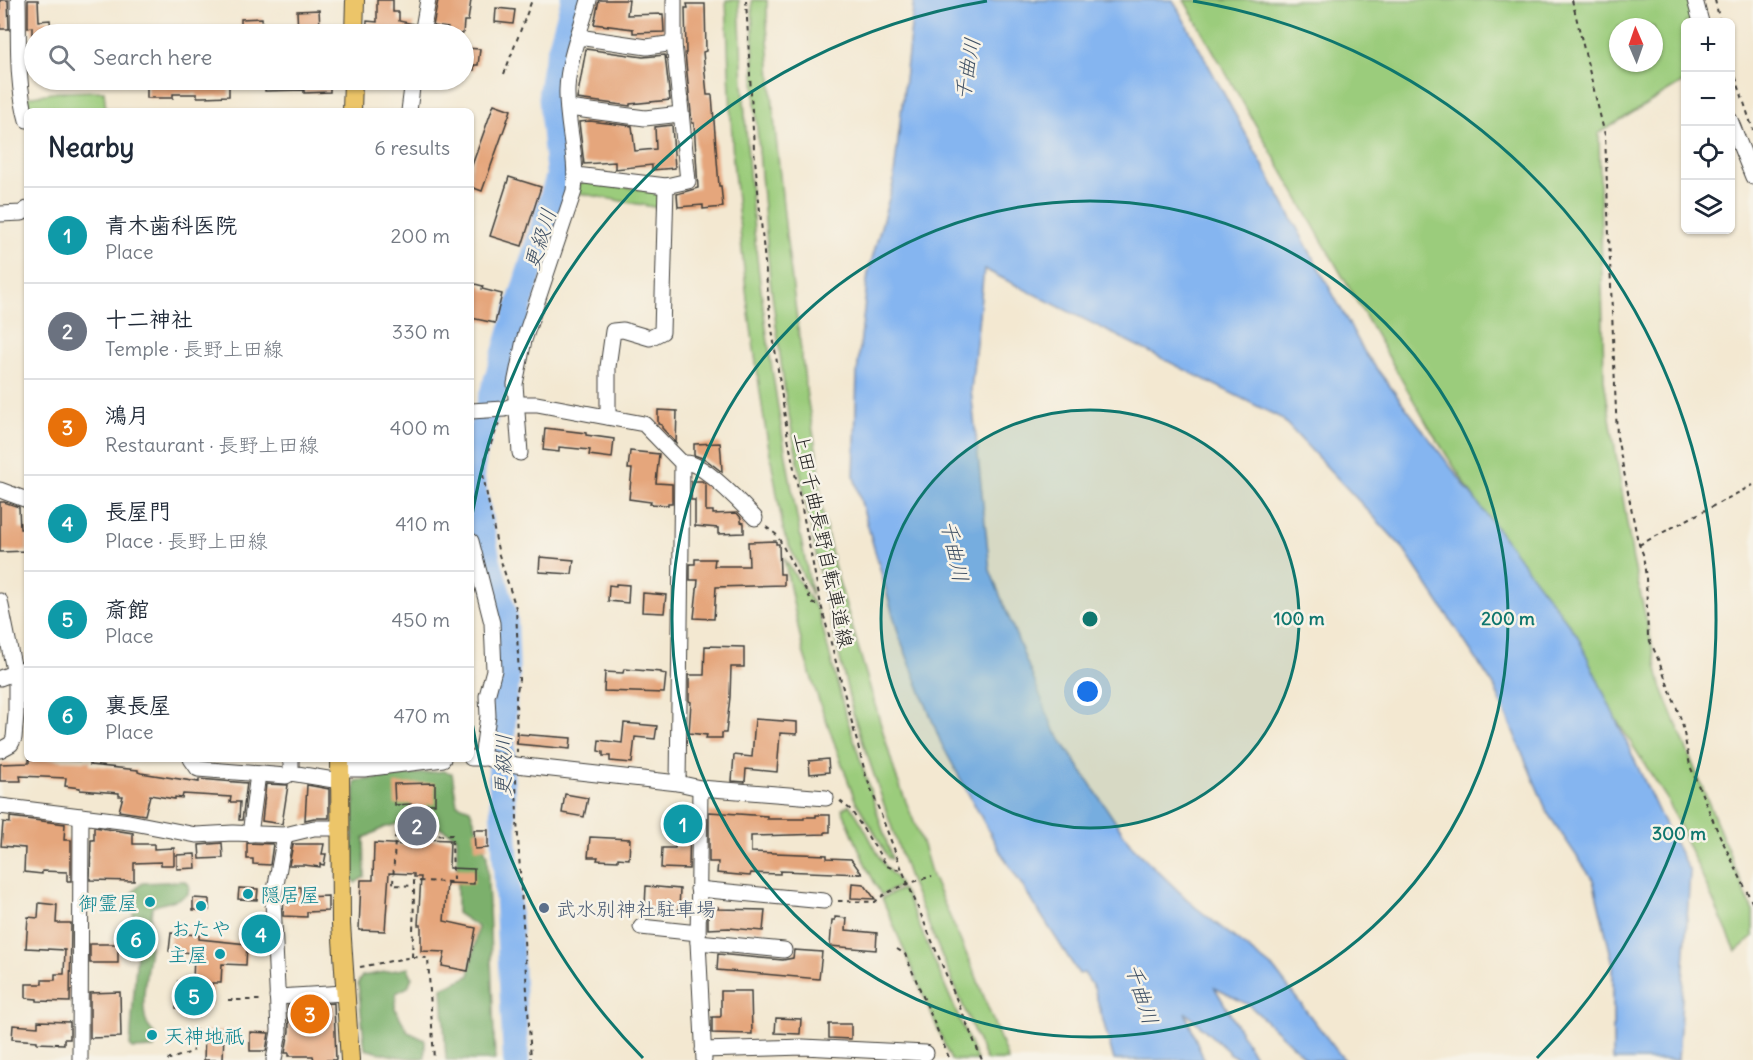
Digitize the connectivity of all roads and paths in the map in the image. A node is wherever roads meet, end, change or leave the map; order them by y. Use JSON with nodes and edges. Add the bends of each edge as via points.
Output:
{"nodes":[{"id":1,"x":18,"y":0,"type":"edge"},
{"id":2,"x":355,"y":0,"type":"edge"},
{"id":3,"x":428,"y":0,"type":"edge"},
{"id":4,"x":532,"y":0,"type":"edge"},
{"id":5,"x":589,"y":0,"type":"edge"},
{"id":6,"x":674,"y":0,"type":"edge"},
{"id":7,"x":746,"y":0,"type":"edge"},
{"id":8,"x":1572,"y":0,"type":"edge"},
{"id":9,"x":1695,"y":0,"type":"edge"},
{"id":10,"x":1715,"y":0,"type":"edge"},
{"id":11,"x":1700,"y":18,"type":"edge"},
{"id":12,"x":1719,"y":18,"type":"edge"},
{"id":13,"x":354,"y":24,"type":"edge"},
{"id":14,"x":424,"y":24,"type":"edge"},
{"id":15,"x":578,"y":37,"type":"junction"},
{"id":16,"x":674,"y":43,"type":"junction"},
{"id":17,"x":1735,"y":72,"type":"edge"},
{"id":18,"x":504,"y":74,"type":"dead end"},
{"id":19,"x":353,"y":90,"type":"edge"},
{"id":20,"x":412,"y":90,"type":"edge"},
{"id":21,"x":352,"y":108,"type":"edge"},
{"id":22,"x":409,"y":108,"type":"edge"},
{"id":23,"x":568,"y":108,"type":"junction"},
{"id":24,"x":24,"y":110,"type":"edge"},
{"id":25,"x":681,"y":114,"type":"junction"},
{"id":26,"x":1733,"y":126,"type":"edge"},
{"id":27,"x":1753,"y":130,"type":"edge"},
{"id":28,"x":576,"y":175,"type":"junction"},
{"id":29,"x":1753,"y":177,"type":"edge"},
{"id":30,"x":666,"y":186,"type":"junction"},
{"id":31,"x":24,"y":211,"type":"edge"},
{"id":32,"x":0,"y":214,"type":"edge"},
{"id":33,"x":508,"y":408,"type":"junction"},
{"id":34,"x":474,"y":411,"type":"edge"},
{"id":35,"x":608,"y":417,"type":"junction"},
{"id":36,"x":520,"y":453,"type":"dead end"},
{"id":37,"x":682,"y":463,"type":"junction"},
{"id":38,"x":1753,"y":485,"type":"edge"},
{"id":39,"x":0,"y":490,"type":"edge"},
{"id":40,"x":24,"y":499,"type":"edge"},
{"id":41,"x":755,"y":518,"type":"joint"},
{"id":42,"x":1639,"y":545,"type":"junction"},
{"id":43,"x":474,"y":553,"type":"edge"},
{"id":44,"x":0,"y":601,"type":"edge"},
{"id":45,"x":821,"y":605,"type":"junction"},
{"id":46,"x":21,"y":670,"type":"edge"},
{"id":47,"x":0,"y":678,"type":"edge"},
{"id":48,"x":0,"y":750,"type":"edge"},
{"id":49,"x":480,"y":758,"type":"edge"},
{"id":50,"x":193,"y":762,"type":"edge"},
{"id":51,"x":419,"y":762,"type":"edge"},
{"id":52,"x":515,"y":764,"type":"junction"},
{"id":53,"x":291,"y":766,"type":"edge"},
{"id":54,"x":340,"y":770,"type":"edge"},
{"id":55,"x":258,"y":774,"type":"junction"},
{"id":56,"x":678,"y":783,"type":"junction"},
{"id":57,"x":700,"y":788,"type":"junction"},
{"id":58,"x":826,"y":798,"type":"joint"},
{"id":59,"x":0,"y":806,"type":"edge"},
{"id":60,"x":81,"y":816,"type":"junction"},
{"id":61,"x":340,"y":828,"type":"junction"},
{"id":62,"x":250,"y":834,"type":"junction"},
{"id":63,"x":285,"y":835,"type":"junction"},
{"id":64,"x":902,"y":870,"type":"junction"},
{"id":65,"x":932,"y":876,"type":"dead end"},
{"id":66,"x":908,"y":884,"type":"junction"},
{"id":67,"x":414,"y":886,"type":"junction"},
{"id":68,"x":698,"y":889,"type":"junction"},
{"id":69,"x":824,"y":901,"type":"joint"},
{"id":70,"x":1753,"y":904,"type":"edge"},
{"id":71,"x":641,"y":927,"type":"dead end"},
{"id":72,"x":698,"y":938,"type":"junction"},
{"id":73,"x":897,"y":949,"type":"dead end"},
{"id":74,"x":784,"y":950,"type":"dead end"},
{"id":75,"x":412,"y":957,"type":"junction"},
{"id":76,"x":344,"y":970,"type":"junction"},
{"id":77,"x":345,"y":993,"type":"junction"},
{"id":78,"x":277,"y":999,"type":"junction"},
{"id":79,"x":228,"y":1000,"type":"dead end"},
{"id":80,"x":196,"y":1029,"type":"dead end"},
{"id":81,"x":926,"y":1053,"type":"dead end"},
{"id":82,"x":703,"y":1055,"type":"edge"},
{"id":83,"x":82,"y":1060,"type":"edge"},
{"id":84,"x":167,"y":1060,"type":"edge"},
{"id":85,"x":274,"y":1060,"type":"edge"},
{"id":86,"x":350,"y":1060,"type":"edge"},
{"id":87,"x":434,"y":1060,"type":"edge"},
{"id":88,"x":531,"y":1060,"type":"edge"},
{"id":89,"x":950,"y":1060,"type":"edge"},
{"id":90,"x":982,"y":1060,"type":"edge"}],
"edges":[{"from":1,"to":24,"type":"street"},
{"from":2,"to":13,"type":"main road"},
{"from":3,"to":14,"type":"street"},
{"from":4,"to":18,"type":"path"},
{"from":5,"to":15,"type":"street"},
{"from":6,"to":16,"type":"street"},
{"from":7,"to":45,"type":"path","name":"上田千曲長野自転車道線","via":[[755,160],[770,315],[788,438]]},
{"from":8,"to":42,"type":"path","via":[[1605,135],[1617,436]]},
{"from":9,"to":11,"type":"street"},
{"from":10,"to":12,"type":"path"},
{"from":15,"to":16,"type":"street","via":[[646,47]]},
{"from":15,"to":23,"type":"street","via":[[569,78]]},
{"from":16,"to":25,"type":"street"},
{"from":17,"to":27,"type":"path"},
{"from":19,"to":21,"type":"main road"},
{"from":20,"to":22,"type":"street"},
{"from":23,"to":25,"type":"street","via":[[645,118]]},
{"from":23,"to":28,"type":"street"},
{"from":25,"to":30,"type":"street","via":[[688,181]]},
{"from":26,"to":29,"type":"street"},
{"from":28,"to":30,"type":"street"},
{"from":28,"to":33,"type":"street","via":[[524,340]]},
{"from":30,"to":35,"type":"street","via":[[662,332],[650,338],[613,331]]},
{"from":31,"to":32,"type":"street"},
{"from":33,"to":34,"type":"street"},
{"from":33,"to":35,"type":"street","via":[[537,404]]},
{"from":33,"to":36,"type":"street"},
{"from":33,"to":52,"type":"path","via":[[486,456],[483,475],[499,555],[516,608],[519,680]]},
{"from":35,"to":37,"type":"street","via":[[644,424]]},
{"from":37,"to":41,"type":"street","via":[[704,471]]},
{"from":37,"to":56,"type":"street"},
{"from":38,"to":42,"type":"path"},
{"from":39,"to":40,"type":"street"},
{"from":41,"to":45,"type":"path","via":[[777,535],[813,604]]},
{"from":42,"to":70,"type":"path","via":[[1646,578],[1648,637],[1682,722],[1690,766]]},
{"from":43,"to":49,"type":"street","via":[[492,624],[494,670]]},
{"from":44,"to":46,"type":"street"},
{"from":45,"to":64,"type":"path","name":"上田千曲長野自転車道線","via":[[866,776]]},
{"from":46,"to":47,"type":"street"},
{"from":46,"to":48,"type":"street","via":[[14,738]]},
{"from":49,"to":52,"type":"street"},
{"from":50,"to":55,"type":"street","via":[[198,769]]},
{"from":51,"to":54,"type":"street"},
{"from":52,"to":56,"type":"street"},
{"from":52,"to":88,"type":"path"},
{"from":53,"to":54,"type":"street"},
{"from":53,"to":55,"type":"street","via":[[286,776]]},
{"from":54,"to":61,"type":"main road"},
{"from":55,"to":62,"type":"street"},
{"from":56,"to":57,"type":"street"},
{"from":57,"to":58,"type":"street"},
{"from":57,"to":68,"type":"street"},
{"from":58,"to":64,"type":"path","via":[[839,800],[851,810],[887,866]]},
{"from":59,"to":60,"type":"street"},
{"from":60,"to":62,"type":"street","via":[[196,835]]},
{"from":60,"to":83,"type":"street"},
{"from":61,"to":63,"type":"street","via":[[314,828]]},
{"from":61,"to":76,"type":"main road"},
{"from":62,"to":63,"type":"street"},
{"from":63,"to":78,"type":"street","via":[[273,901]]},
{"from":64,"to":66,"type":"path","name":"上田千曲長野自転車道線"},
{"from":65,"to":66,"type":"path"},
{"from":66,"to":69,"type":"path","via":[[875,902]]},
{"from":66,"to":90,"type":"path","name":"上田千曲長野自転車道線"},
{"from":67,"to":67,"type":"path","via":[[414,882],[453,882],[452,835],[395,837],[393,885]]},
{"from":67,"to":75,"type":"path"},
{"from":68,"to":69,"type":"street"},
{"from":68,"to":72,"type":"street"},
{"from":71,"to":72,"type":"street"},
{"from":72,"to":74,"type":"street"},
{"from":72,"to":82,"type":"street"},
{"from":73,"to":89,"type":"path","via":[[904,954]]},
{"from":75,"to":76,"type":"path"},
{"from":75,"to":87,"type":"path","via":[[428,958]]},
{"from":76,"to":77,"type":"main road"},
{"from":77,"to":78,"type":"street"},
{"from":77,"to":86,"type":"main road"},
{"from":78,"to":79,"type":"path"},
{"from":78,"to":85,"type":"street","via":[[279,1031]]},
{"from":80,"to":84,"type":"path","via":[[192,1052]]},
{"from":81,"to":82,"type":"street","via":[[802,1047]]}]}
